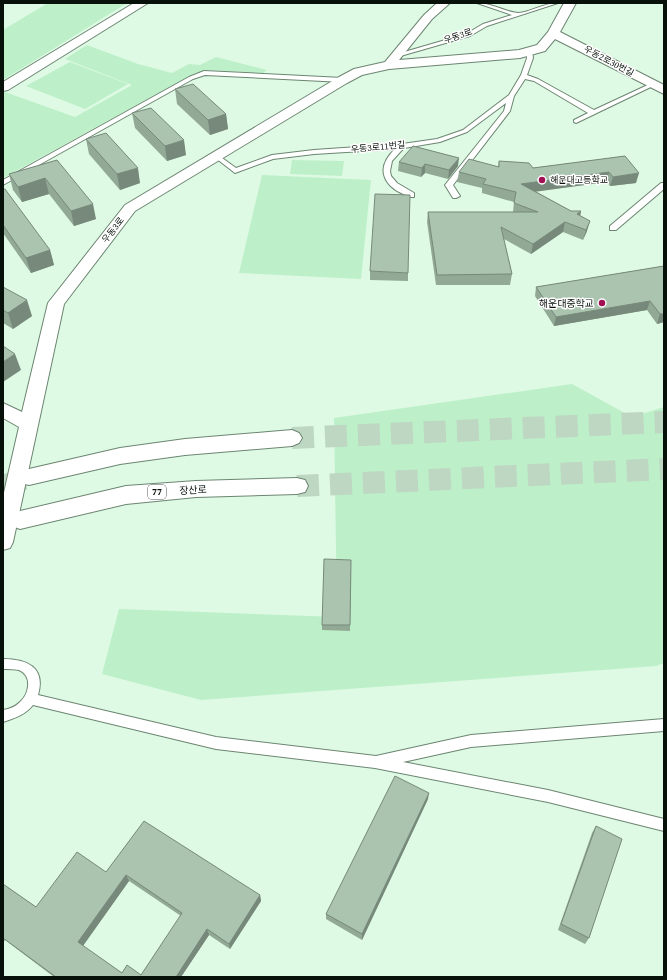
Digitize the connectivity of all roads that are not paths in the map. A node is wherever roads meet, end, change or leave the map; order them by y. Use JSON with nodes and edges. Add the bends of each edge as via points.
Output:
{"nodes":[{"id":1,"x":142,"y":3,"type":"edge"},
{"id":2,"x":444,"y":3,"type":"edge"},
{"id":3,"x":480,"y":3,"type":"edge"},
{"id":4,"x":555,"y":3,"type":"edge"},
{"id":5,"x":570,"y":3,"type":"edge"},
{"id":6,"x":519,"y":15,"type":"junction"},
{"id":7,"x":553,"y":33,"type":"junction"},
{"id":8,"x":529,"y":51,"type":"junction"},
{"id":9,"x":393,"y":60,"type":"junction"},
{"id":10,"x":523,"y":76,"type":"junction"},
{"id":11,"x":343,"y":80,"type":"junction"},
{"id":12,"x":3,"y":86,"type":"edge"},
{"id":13,"x":659,"y":87,"type":"edge"},
{"id":14,"x":511,"y":96,"type":"junction"},
{"id":15,"x":594,"y":113,"type":"junction"},
{"id":16,"x":576,"y":121,"type":"dead end"},
{"id":17,"x":402,"y":146,"type":"junction"},
{"id":18,"x":216,"y":156,"type":"junction"},
{"id":19,"x":3,"y":183,"type":"edge"},
{"id":20,"x":664,"y":185,"type":"edge"},
{"id":21,"x":411,"y":195,"type":"edge"},
{"id":22,"x":456,"y":196,"type":"dead end"},
{"id":23,"x":612,"y":228,"type":"dead end"},
{"id":24,"x":3,"y":410,"type":"edge"},
{"id":25,"x":29,"y":424,"type":"junction"},
{"id":26,"x":292,"y":438,"type":"tunnel mouth"},
{"id":27,"x":28,"y":478,"type":"tunnel mouth"},
{"id":28,"x":297,"y":486,"type":"tunnel mouth"},
{"id":29,"x":20,"y":520,"type":"dead end"},
{"id":30,"x":3,"y":542,"type":"edge"},
{"id":31,"x":3,"y":664,"type":"edge"},
{"id":32,"x":31,"y":699,"type":"junction"},
{"id":33,"x":3,"y":716,"type":"edge"},
{"id":34,"x":664,"y":725,"type":"edge"},
{"id":35,"x":375,"y":762,"type":"junction"},
{"id":36,"x":664,"y":825,"type":"edge"}],
"edges":[{"from":1,"to":12,"type":"street"},
{"from":2,"to":9,"type":"street","via":[[428,17]]},
{"from":3,"to":6,"type":"lane"},
{"from":4,"to":6,"type":"lane"},
{"from":5,"to":7,"type":"street"},
{"from":6,"to":9,"type":"lane","name":"우동3로"},
{"from":7,"to":8,"type":"street","via":[[541,48]]},
{"from":7,"to":13,"type":"street","name":"우동2로30번길"},
{"from":8,"to":9,"type":"street","via":[[520,54]]},
{"from":8,"to":10,"type":"lane","name":"우동3로11번길","via":[[530,58]]},
{"from":9,"to":11,"type":"street","name":"우동3로"},
{"from":10,"to":14,"type":"lane","name":"우동3로11번길"},
{"from":10,"to":15,"type":"lane","via":[[536,80]]},
{"from":11,"to":18,"type":"street","name":"우동3로"},
{"from":11,"to":19,"type":"lane","via":[[204,73]]},
{"from":13,"to":15,"type":"lane"},
{"from":14,"to":17,"type":"lane","name":"우동3로11번길","via":[[465,131],[438,141]]},
{"from":14,"to":22,"type":"lane","via":[[507,111],[449,185]]},
{"from":15,"to":16,"type":"lane"},
{"from":17,"to":18,"type":"lane","name":"우동3로11번길","via":[[314,152],[272,158],[234,171]]},
{"from":17,"to":21,"type":"lane","via":[[390,155],[386,169],[390,181]]},
{"from":18,"to":25,"type":"street","name":"우동3로","via":[[130,208],[56,303]]},
{"from":20,"to":23,"type":"lane"},
{"from":24,"to":25,"type":"street"},
{"from":25,"to":30,"type":"street","name":"우동3로"},
{"from":26,"to":27,"type":"highway","via":[[185,447],[120,456]]},
{"from":28,"to":29,"type":"highway","name":"장산로","number":"77","via":[[196,489],[126,495]]},
{"from":31,"to":32,"type":"lane","via":[[20,664],[33,674],[35,690]]},
{"from":32,"to":33,"type":"lane","via":[[16,713]]},
{"from":32,"to":35,"type":"lane","via":[[216,743]]},
{"from":34,"to":35,"type":"lane","via":[[471,741]]},
{"from":35,"to":36,"type":"lane","via":[[548,796]]}]}
